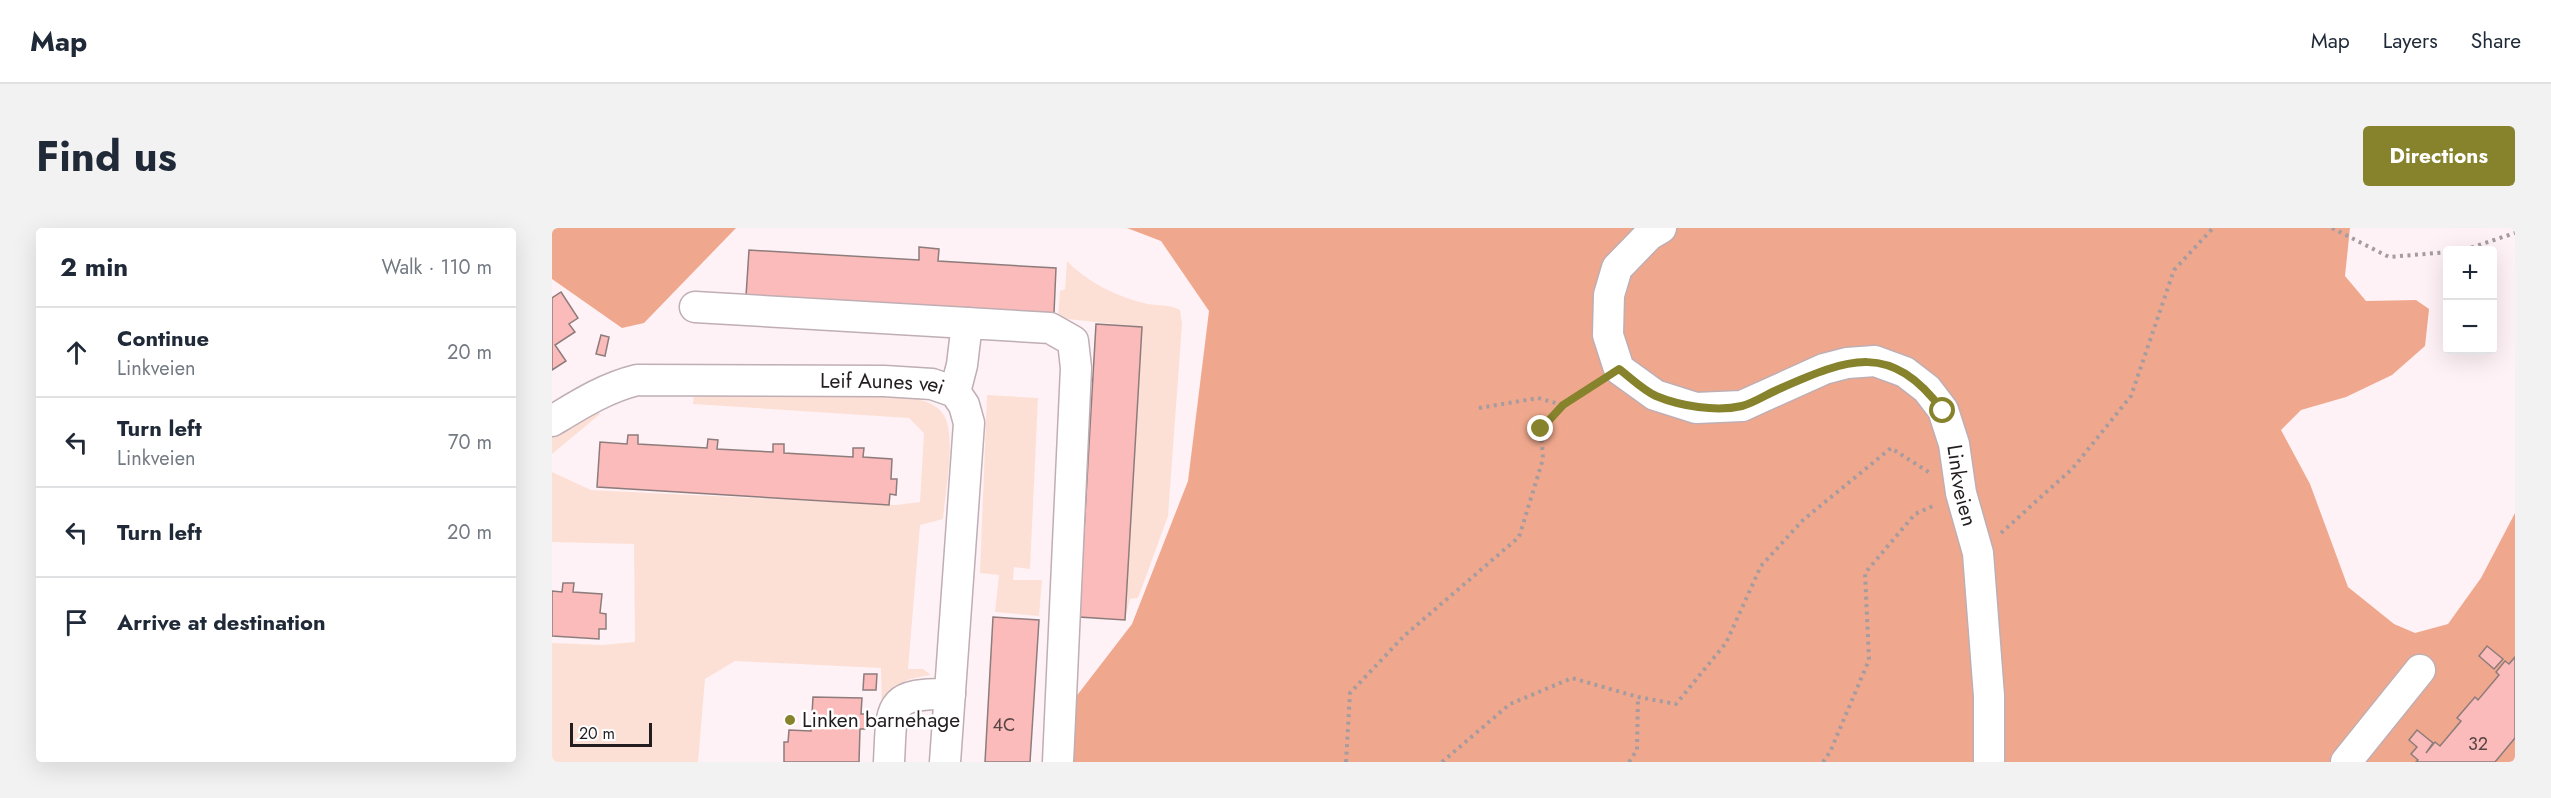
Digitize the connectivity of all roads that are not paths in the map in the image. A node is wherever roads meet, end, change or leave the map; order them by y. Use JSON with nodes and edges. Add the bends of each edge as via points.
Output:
{"nodes":[{"id":1,"x":1661,"y":228,"type":"edge"},
{"id":2,"x":695,"y":307,"type":"dead end"},
{"id":3,"x":967,"y":322,"type":"junction"},
{"id":4,"x":954,"y":392,"type":"junction"},
{"id":5,"x":552,"y":421,"type":"edge"},
{"id":6,"x":2420,"y":670,"type":"dead end"},
{"id":7,"x":950,"y":694,"type":"junction"},
{"id":8,"x":889,"y":762,"type":"edge"},
{"id":9,"x":945,"y":762,"type":"edge"},
{"id":10,"x":1058,"y":762,"type":"edge"},
{"id":11,"x":1989,"y":762,"type":"edge"},
{"id":12,"x":2346,"y":762,"type":"edge"}],
"edges":[{"from":1,"to":11,"type":"street","name":"Linkveien","via":[[1617,268],[1609,295],[1608,334],[1619,369],[1656,395],[1696,408],[1742,406],[1824,369],[1875,361],[1905,372],[1927,389],[1943,411],[1978,553],[1989,696]]},
{"from":2,"to":3,"type":"street"},
{"from":3,"to":4,"type":"street"},
{"from":3,"to":10,"type":"street","via":[[1050,328],[1073,340],[1076,368]]},
{"from":4,"to":5,"type":"street","name":"Leif Aunes vei","via":[[932,384],[884,381],[637,380],[597,394]]},
{"from":4,"to":7,"type":"street","name":"Leif Aunes vei","via":[[964,405],[969,423]]},
{"from":6,"to":12,"type":"street"},
{"from":7,"to":8,"type":"street","via":[[922,693],[897,704],[891,715]]},
{"from":7,"to":9,"type":"street","name":"Leif Aunes vei"}]}
